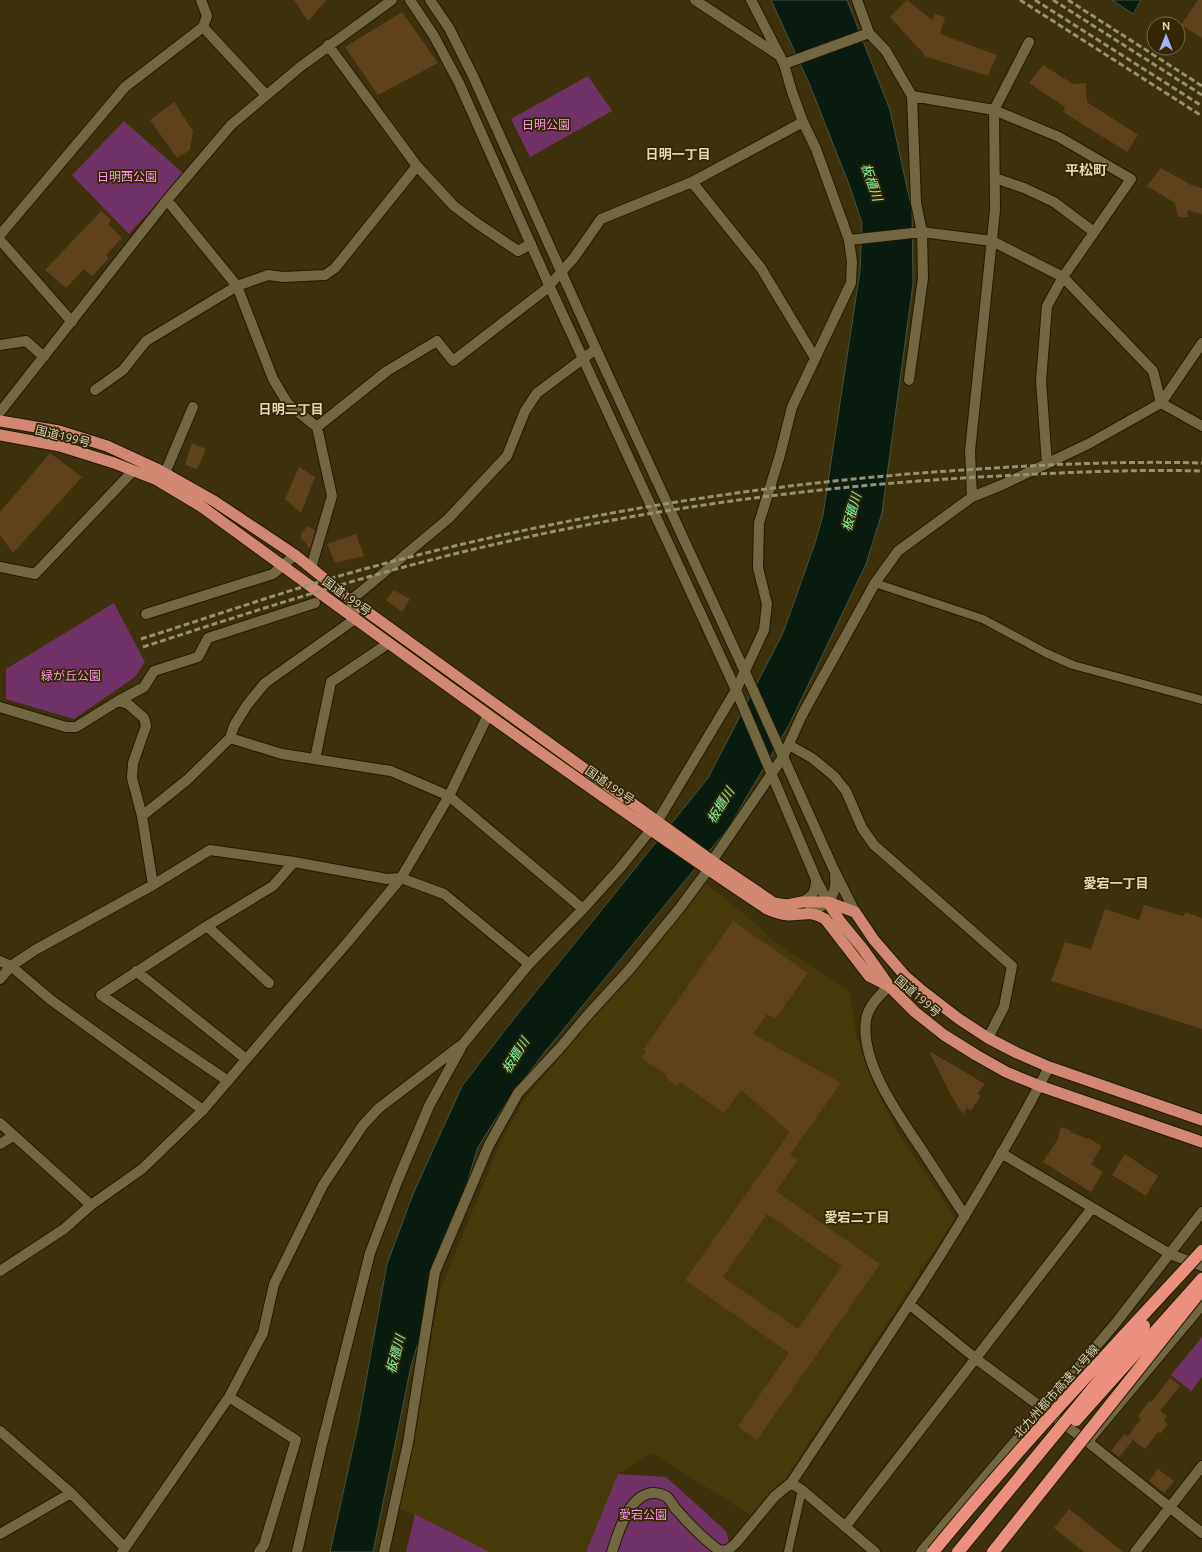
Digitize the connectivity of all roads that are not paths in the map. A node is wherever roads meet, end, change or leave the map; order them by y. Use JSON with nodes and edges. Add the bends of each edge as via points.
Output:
{"nodes":[{"id":1,"x":201,"y":0,"type":"edge"},
{"id":2,"x":392,"y":0,"type":"edge"},
{"id":3,"x":410,"y":0,"type":"edge"},
{"id":4,"x":430,"y":0,"type":"edge"},
{"id":5,"x":695,"y":0,"type":"edge"},
{"id":6,"x":751,"y":0,"type":"edge"},
{"id":7,"x":857,"y":0,"type":"edge"},
{"id":8,"x":203,"y":27,"type":"junction"},
{"id":9,"x":866,"y":35,"type":"junction"},
{"id":10,"x":1029,"y":42,"type":"dead end"},
{"id":11,"x":328,"y":45,"type":"junction"},
{"id":12,"x":782,"y":60,"type":"junction"},
{"id":13,"x":266,"y":95,"type":"junction"},
{"id":14,"x":912,"y":96,"type":"junction"},
{"id":15,"x":994,"y":110,"type":"junction"},
{"id":16,"x":803,"y":122,"type":"junction"},
{"id":17,"x":417,"y":166,"type":"junction"},
{"id":18,"x":995,"y":178,"type":"junction"},
{"id":19,"x":692,"y":182,"type":"junction"},
{"id":20,"x":167,"y":200,"type":"junction"},
{"id":21,"x":919,"y":232,"type":"junction"},
{"id":22,"x":1094,"y":232,"type":"junction"},
{"id":23,"x":0,"y":235,"type":"edge"},
{"id":24,"x":0,"y":240,"type":"edge"},
{"id":25,"x":849,"y":240,"type":"junction"},
{"id":26,"x":992,"y":241,"type":"junction"},
{"id":27,"x":531,"y":244,"type":"junction"},
{"id":28,"x":560,"y":271,"type":"junction"},
{"id":29,"x":1063,"y":276,"type":"junction"},
{"id":30,"x":549,"y":285,"type":"junction"},
{"id":31,"x":237,"y":286,"type":"junction"},
{"id":32,"x":72,"y":322,"type":"junction"},
{"id":33,"x":1202,"y":343,"type":"edge"},
{"id":34,"x":0,"y":345,"type":"edge"},
{"id":35,"x":596,"y":349,"type":"junction"},
{"id":36,"x":44,"y":357,"type":"junction"},
{"id":37,"x":584,"y":358,"type":"junction"},
{"id":38,"x":815,"y":358,"type":"junction"},
{"id":39,"x":909,"y":380,"type":"dead end"},
{"id":40,"x":96,"y":390,"type":"dead end"},
{"id":41,"x":1161,"y":403,"type":"junction"},
{"id":42,"x":194,"y":407,"type":"dead end"},
{"id":43,"x":0,"y":412,"type":"edge"},
{"id":44,"x":0,"y":422,"type":"edge"},
{"id":45,"x":1202,"y":426,"type":"edge"},
{"id":46,"x":318,"y":427,"type":"junction"},
{"id":47,"x":0,"y":435,"type":"edge"},
{"id":48,"x":1047,"y":464,"type":"junction"},
{"id":49,"x":134,"y":471,"type":"junction"},
{"id":50,"x":165,"y":473,"type":"junction"},
{"id":51,"x":972,"y":497,"type":"junction"},
{"id":52,"x":295,"y":555,"type":"junction"},
{"id":53,"x":282,"y":566,"type":"junction"},
{"id":54,"x":0,"y":567,"type":"edge"},
{"id":55,"x":311,"y":568,"type":"junction"},
{"id":56,"x":874,"y":583,"type":"junction"},
{"id":57,"x":351,"y":600,"type":"junction"},
{"id":58,"x":315,"y":602,"type":"dead end"},
{"id":59,"x":146,"y":614,"type":"dead end"},
{"id":60,"x":355,"y":619,"type":"junction"},
{"id":61,"x":389,"y":643,"type":"junction"},
{"id":62,"x":745,"y":672,"type":"junction"},
{"id":63,"x":736,"y":690,"type":"junction"},
{"id":64,"x":1202,"y":700,"type":"edge"},
{"id":65,"x":118,"y":701,"type":"junction"},
{"id":66,"x":0,"y":707,"type":"edge"},
{"id":67,"x":488,"y":715,"type":"junction"},
{"id":68,"x":230,"y":738,"type":"junction"},
{"id":69,"x":789,"y":745,"type":"junction"},
{"id":70,"x":781,"y":753,"type":"junction"},
{"id":71,"x":315,"y":759,"type":"junction"},
{"id":72,"x":770,"y":771,"type":"junction"},
{"id":73,"x":449,"y":796,"type":"junction"},
{"id":74,"x":142,"y":816,"type":"junction"},
{"id":75,"x":657,"y":828,"type":"junction"},
{"id":76,"x":294,"y":862,"type":"junction"},
{"id":77,"x":707,"y":863,"type":"junction"},
{"id":78,"x":834,"y":870,"type":"junction"},
{"id":79,"x":401,"y":878,"type":"junction"},
{"id":80,"x":816,"y":879,"type":"junction"},
{"id":81,"x":153,"y":885,"type":"junction"},
{"id":82,"x":802,"y":902,"type":"junction"},
{"id":83,"x":828,"y":902,"type":"junction"},
{"id":84,"x":583,"y":909,"type":"junction"},
{"id":85,"x":808,"y":912,"type":"junction"},
{"id":86,"x":855,"y":912,"type":"junction"},
{"id":87,"x":207,"y":926,"type":"junction"},
{"id":88,"x":0,"y":962,"type":"edge"},
{"id":89,"x":529,"y":964,"type":"junction"},
{"id":90,"x":11,"y":966,"type":"junction"},
{"id":91,"x":136,"y":971,"type":"junction"},
{"id":92,"x":0,"y":979,"type":"edge"},
{"id":93,"x":269,"y":983,"type":"dead end"},
{"id":94,"x":889,"y":986,"type":"junction"},
{"id":95,"x":988,"y":1038,"type":"junction"},
{"id":96,"x":464,"y":1044,"type":"junction"},
{"id":97,"x":246,"y":1059,"type":"junction"},
{"id":98,"x":1049,"y":1067,"type":"junction"},
{"id":99,"x":228,"y":1081,"type":"junction"},
{"id":100,"x":1040,"y":1086,"type":"junction"},
{"id":101,"x":203,"y":1110,"type":"junction"},
{"id":102,"x":1202,"y":1120,"type":"edge"},
{"id":103,"x":0,"y":1123,"type":"edge"},
{"id":104,"x":13,"y":1136,"type":"junction"},
{"id":105,"x":1202,"y":1142,"type":"edge"},
{"id":106,"x":0,"y":1144,"type":"edge"},
{"id":107,"x":1001,"y":1153,"type":"junction"},
{"id":108,"x":91,"y":1206,"type":"junction"},
{"id":109,"x":1092,"y":1208,"type":"junction"},
{"id":110,"x":1202,"y":1212,"type":"edge"},
{"id":111,"x":965,"y":1216,"type":"junction"},
{"id":112,"x":1202,"y":1251,"type":"edge"},
{"id":113,"x":1170,"y":1254,"type":"junction"},
{"id":114,"x":1202,"y":1255,"type":"edge"},
{"id":115,"x":1202,"y":1266,"type":"edge"},
{"id":116,"x":0,"y":1272,"type":"edge"},
{"id":117,"x":1202,"y":1279,"type":"edge"},
{"id":118,"x":1202,"y":1290,"type":"edge"},
{"id":119,"x":909,"y":1304,"type":"junction"},
{"id":120,"x":1202,"y":1305,"type":"edge"},
{"id":121,"x":975,"y":1358,"type":"junction"},
{"id":122,"x":229,"y":1397,"type":"junction"},
{"id":123,"x":1043,"y":1409,"type":"junction"},
{"id":124,"x":0,"y":1431,"type":"edge"},
{"id":125,"x":4,"y":1441,"type":"edge"},
{"id":126,"x":1088,"y":1442,"type":"junction"},
{"id":127,"x":1202,"y":1466,"type":"edge"},
{"id":128,"x":791,"y":1483,"type":"junction"},
{"id":129,"x":802,"y":1490,"type":"junction"},
{"id":130,"x":71,"y":1493,"type":"junction"},
{"id":131,"x":1169,"y":1508,"type":"junction"},
{"id":132,"x":845,"y":1527,"type":"junction"},
{"id":133,"x":1202,"y":1533,"type":"edge"},
{"id":134,"x":0,"y":1534,"type":"edge"},
{"id":135,"x":123,"y":1550,"type":"edge"},
{"id":136,"x":259,"y":1552,"type":"edge"},
{"id":137,"x":297,"y":1552,"type":"edge"},
{"id":138,"x":384,"y":1552,"type":"edge"},
{"id":139,"x":612,"y":1552,"type":"edge"},
{"id":140,"x":788,"y":1552,"type":"edge"},
{"id":141,"x":875,"y":1552,"type":"edge"},
{"id":142,"x":921,"y":1552,"type":"edge"},
{"id":143,"x":933,"y":1552,"type":"edge"},
{"id":144,"x":958,"y":1552,"type":"edge"},
{"id":145,"x":965,"y":1552,"type":"edge"},
{"id":146,"x":994,"y":1552,"type":"edge"},
{"id":147,"x":1135,"y":1552,"type":"edge"}],
"edges":[{"from":1,"to":8,"type":"street","via":[[207,16]]},
{"from":2,"to":11,"type":"street"},
{"from":3,"to":27,"type":"street","via":[[434,36],[459,83]]},
{"from":4,"to":28,"type":"street","via":[[449,28],[473,76]]},
{"from":5,"to":12,"type":"street"},
{"from":6,"to":12,"type":"street"},
{"from":7,"to":9,"type":"street"},
{"from":8,"to":13,"type":"street"},
{"from":8,"to":23,"type":"street","via":[[125,87]]},
{"from":9,"to":12,"type":"street","via":[[795,60]]},
{"from":9,"to":14,"type":"street","via":[[886,51]]},
{"from":10,"to":15,"type":"street"},
{"from":11,"to":13,"type":"street"},
{"from":11,"to":17,"type":"street"},
{"from":12,"to":16,"type":"street"},
{"from":13,"to":20,"type":"street","via":[[232,125]]},
{"from":14,"to":15,"type":"street"},
{"from":14,"to":21,"type":"street"},
{"from":15,"to":18,"type":"street"},
{"from":15,"to":22,"type":"street","via":[[1059,137],[1131,179]]},
{"from":16,"to":19,"type":"street"},
{"from":16,"to":25,"type":"street","via":[[816,149]]},
{"from":17,"to":27,"type":"street","via":[[454,206],[518,252]]},
{"from":17,"to":31,"type":"street","via":[[335,268],[325,275],[268,275]]},
{"from":18,"to":22,"type":"street","via":[[1054,202]]},
{"from":18,"to":26,"type":"street"},
{"from":19,"to":28,"type":"street","via":[[601,219],[573,259]]},
{"from":19,"to":38,"type":"street","via":[[760,268]]},
{"from":20,"to":31,"type":"street"},
{"from":20,"to":32,"type":"street"},
{"from":21,"to":25,"type":"street"},
{"from":21,"to":26,"type":"street"},
{"from":21,"to":39,"type":"street","via":[[923,278]]},
{"from":22,"to":29,"type":"street"},
{"from":24,"to":32,"type":"street"},
{"from":25,"to":38,"type":"street","via":[[851,283]]},
{"from":26,"to":29,"type":"street"},
{"from":26,"to":51,"type":"street","via":[[970,451]]},
{"from":27,"to":30,"type":"street"},
{"from":28,"to":30,"type":"street"},
{"from":28,"to":35,"type":"street"},
{"from":29,"to":41,"type":"street","via":[[1153,371]]},
{"from":29,"to":48,"type":"street","via":[[1047,306],[1041,381]]},
{"from":30,"to":37,"type":"street"},
{"from":30,"to":46,"type":"street","via":[[452,361],[437,341],[387,371]]},
{"from":31,"to":40,"type":"street","via":[[146,342],[123,370]]},
{"from":31,"to":46,"type":"street","via":[[273,379],[288,404]]},
{"from":32,"to":36,"type":"street"},
{"from":33,"to":41,"type":"street"},
{"from":34,"to":36,"type":"street","via":[[26,342]]},
{"from":35,"to":37,"type":"street"},
{"from":35,"to":62,"type":"street"},
{"from":36,"to":43,"type":"street"},
{"from":37,"to":57,"type":"street","via":[[537,393],[525,411],[506,456],[448,519]]},
{"from":37,"to":63,"type":"street"},
{"from":38,"to":62,"type":"street","via":[[792,407],[759,523],[758,568],[767,604],[764,630]]},
{"from":41,"to":45,"type":"street"},
{"from":41,"to":48,"type":"street"},
{"from":42,"to":50,"type":"street"},
{"from":44,"to":50,"type":"highway","name":"国道199号","via":[[59,431],[86,439]]},
{"from":46,"to":55,"type":"street","via":[[332,496]]},
{"from":47,"to":49,"type":"highway","name":"国道199号","via":[[60,446]]},
{"from":48,"to":51,"type":"street"},
{"from":49,"to":53,"type":"highway","name":"国道199号","via":[[157,480],[202,507]]},
{"from":49,"to":54,"type":"street","via":[[35,574]]},
{"from":50,"to":52,"type":"highway","name":"国道199号","via":[[214,501]]},
{"from":51,"to":56,"type":"street","via":[[898,551]]},
{"from":52,"to":53,"type":"street"},
{"from":52,"to":55,"type":"highway","name":"国道199号"},
{"from":53,"to":59,"type":"street","via":[[273,574]]},
{"from":53,"to":60,"type":"highway","name":"国道199号"},
{"from":55,"to":57,"type":"highway","name":"国道199号"},
{"from":56,"to":64,"type":"lane","via":[[983,619],[1046,654],[1073,665]]},
{"from":56,"to":69,"type":"street","via":[[802,715]]},
{"from":57,"to":60,"type":"street"},
{"from":57,"to":75,"type":"highway","name":"国道199号"},
{"from":58,"to":65,"type":"street","via":[[208,638],[198,657],[154,671],[144,687]]},
{"from":60,"to":61,"type":"highway","name":"国道199号"},
{"from":60,"to":68,"type":"street","via":[[265,683],[246,705]]},
{"from":61,"to":67,"type":"highway","name":"国道199号"},
{"from":61,"to":71,"type":"street","via":[[331,682]]},
{"from":62,"to":63,"type":"street"},
{"from":62,"to":70,"type":"street"},
{"from":63,"to":72,"type":"street"},
{"from":63,"to":75,"type":"street"},
{"from":65,"to":66,"type":"street","via":[[76,727],[66,727]]},
{"from":65,"to":74,"type":"street","via":[[128,704],[144,718],[146,726],[132,778]]},
{"from":67,"to":73,"type":"street"},
{"from":67,"to":75,"type":"highway","name":"国道199号"},
{"from":68,"to":71,"type":"street","via":[[282,754]]},
{"from":68,"to":74,"type":"street","via":[[188,780]]},
{"from":69,"to":70,"type":"street"},
{"from":69,"to":95,"type":"street","via":[[812,758],[834,776],[846,791],[862,828],[874,845],[1012,966],[1004,1007]]},
{"from":70,"to":72,"type":"street"},
{"from":70,"to":78,"type":"street"},
{"from":71,"to":73,"type":"street","via":[[391,771]]},
{"from":72,"to":77,"type":"street"},
{"from":72,"to":80,"type":"street"},
{"from":73,"to":79,"type":"street"},
{"from":73,"to":84,"type":"street"},
{"from":74,"to":81,"type":"street"},
{"from":75,"to":77,"type":"highway","name":"国道199号"},
{"from":75,"to":84,"type":"street"},
{"from":76,"to":79,"type":"street","via":[[387,879]]},
{"from":76,"to":81,"type":"street","via":[[210,850]]},
{"from":76,"to":87,"type":"street","via":[[273,886]]},
{"from":77,"to":82,"type":"highway","name":"国道199号","via":[[774,903],[787,905]]},
{"from":77,"to":85,"type":"highway","name":"国道199号","via":[[767,909],[788,915]]},
{"from":77,"to":138,"type":"street","via":[[679,909],[629,970],[518,1093],[489,1146],[435,1272],[408,1444]]},
{"from":78,"to":83,"type":"street","via":[[836,884]]},
{"from":78,"to":86,"type":"street"},
{"from":79,"to":89,"type":"street","via":[[444,894]]},
{"from":79,"to":97,"type":"street"},
{"from":80,"to":82,"type":"street","via":[[814,894]]},
{"from":80,"to":83,"type":"street"},
{"from":81,"to":90,"type":"street","via":[[35,950]]},
{"from":82,"to":83,"type":"highway","name":"国道199号"},
{"from":83,"to":85,"type":"street","via":[[821,908]]},
{"from":83,"to":86,"type":"highway","name":"国道199号"},
{"from":83,"to":94,"type":"highway"},
{"from":84,"to":89,"type":"street"},
{"from":85,"to":94,"type":"highway","name":"国道199号","via":[[825,919],[869,976]]},
{"from":86,"to":95,"type":"highway","name":"国道199号","via":[[874,940],[906,977],[959,1019]]},
{"from":87,"to":91,"type":"street"},
{"from":87,"to":93,"type":"street"},
{"from":88,"to":90,"type":"street"},
{"from":89,"to":96,"type":"street"},
{"from":90,"to":92,"type":"street"},
{"from":90,"to":101,"type":"street","via":[[51,1000]]},
{"from":91,"to":97,"type":"street"},
{"from":91,"to":99,"type":"street","via":[[100,995]]},
{"from":94,"to":100,"type":"highway","name":"国道199号","via":[[915,1012],[944,1035],[1006,1072]]},
{"from":94,"to":111,"type":"street","via":[[868,1011],[868,1049],[872,1064],[894,1108]]},
{"from":95,"to":98,"type":"highway","name":"国道199号"},
{"from":96,"to":122,"type":"street","via":[[379,1108],[363,1125],[324,1185],[274,1284],[262,1333]]},
{"from":96,"to":137,"type":"street","via":[[429,1106],[370,1253]]},
{"from":97,"to":99,"type":"street"},
{"from":98,"to":100,"type":"street"},
{"from":98,"to":102,"type":"highway","name":"国道199号"},
{"from":99,"to":101,"type":"street"},
{"from":100,"to":105,"type":"highway","name":"国道199号"},
{"from":100,"to":107,"type":"street"},
{"from":101,"to":108,"type":"street","via":[[142,1169]]},
{"from":103,"to":104,"type":"street"},
{"from":104,"to":106,"type":"street"},
{"from":104,"to":108,"type":"street"},
{"from":107,"to":109,"type":"street"},
{"from":107,"to":111,"type":"street"},
{"from":108,"to":116,"type":"street"},
{"from":109,"to":113,"type":"street"},
{"from":109,"to":121,"type":"street"},
{"from":110,"to":113,"type":"street"},
{"from":111,"to":119,"type":"street"},
{"from":112,"to":143,"type":"highway","name":"北九州都市高速１号線","bridge":true,"via":[[964,1514]]},
{"from":113,"to":115,"type":"street"},
{"from":113,"to":123,"type":"street"},
{"from":114,"to":144,"type":"highway","name":"北九州都市高速１号線","bridge":true},
{"from":117,"to":145,"type":"highway","bridge":true,"via":[[1080,1416]]},
{"from":118,"to":146,"type":"highway","bridge":true},
{"from":119,"to":121,"type":"street"},
{"from":119,"to":128,"type":"street"},
{"from":120,"to":126,"type":"street"},
{"from":121,"to":123,"type":"street"},
{"from":121,"to":132,"type":"street"},
{"from":122,"to":135,"type":"street"},
{"from":122,"to":136,"type":"street","via":[[296,1440],[264,1545]]},
{"from":123,"to":126,"type":"street"},
{"from":123,"to":142,"type":"street"},
{"from":124,"to":125,"type":"street"},
{"from":125,"to":130,"type":"street"},
{"from":126,"to":131,"type":"street"},
{"from":126,"to":146,"type":"street"},
{"from":127,"to":131,"type":"street"},
{"from":128,"to":129,"type":"street"},
{"from":128,"to":139,"type":"street","via":[[775,1496],[736,1543],[728,1550],[720,1551],[707,1542],[668,1497],[646,1493],[628,1512]]},
{"from":129,"to":132,"type":"street"},
{"from":129,"to":140,"type":"lane"},
{"from":130,"to":134,"type":"street"},
{"from":130,"to":135,"type":"street"},
{"from":131,"to":133,"type":"street"},
{"from":131,"to":147,"type":"street"},
{"from":132,"to":141,"type":"street"}]}
